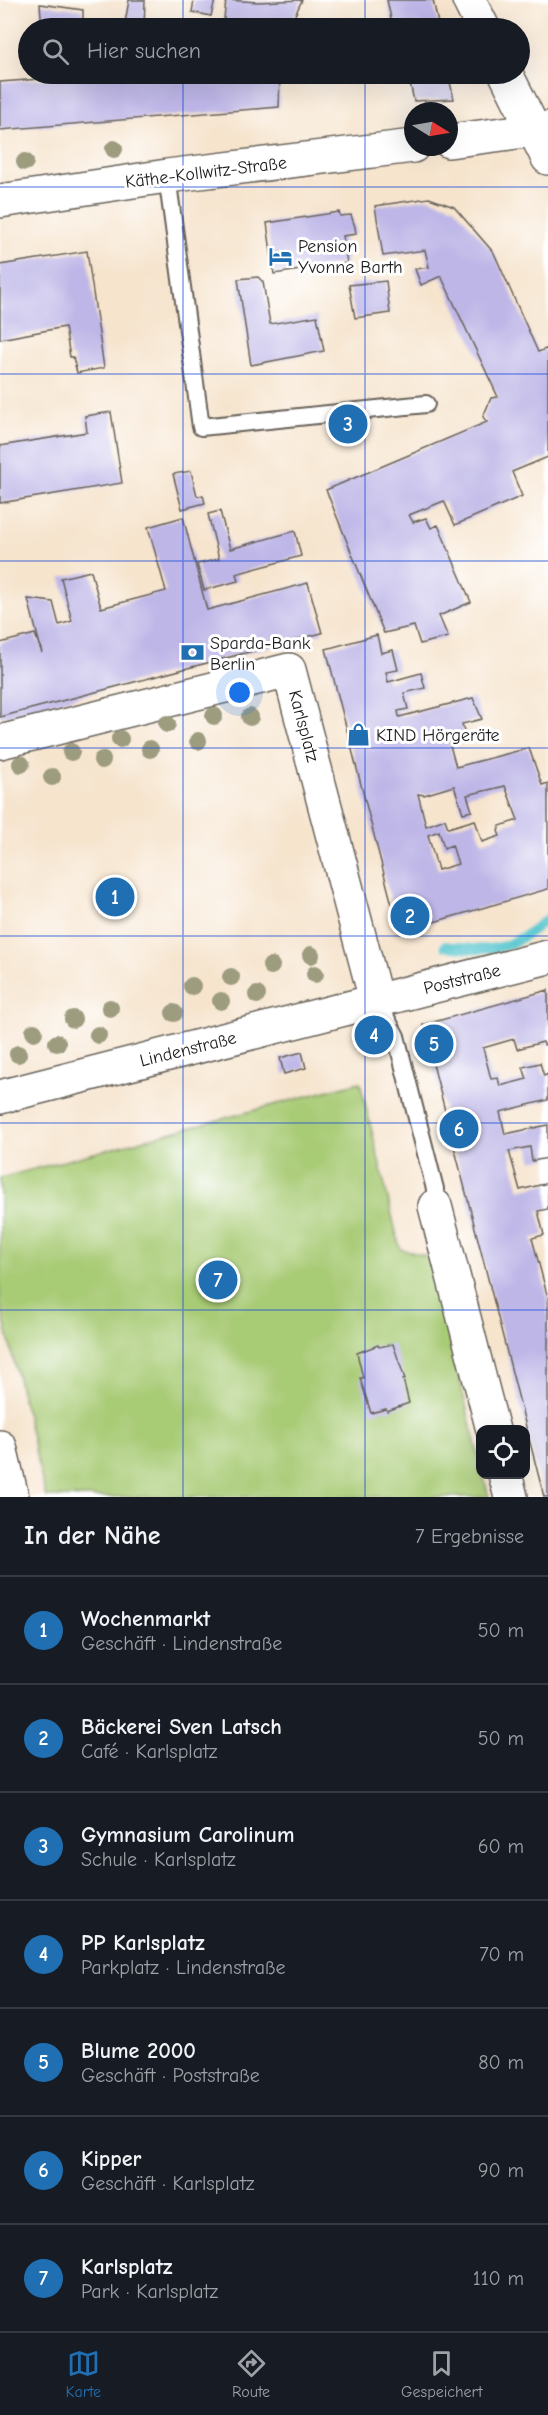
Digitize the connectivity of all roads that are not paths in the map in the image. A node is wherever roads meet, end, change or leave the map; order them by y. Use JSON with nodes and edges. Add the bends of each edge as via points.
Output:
{"nodes":[{"id":1,"x":469,"y":0,"type":"edge"},
{"id":2,"x":478,"y":18,"type":"edge"},
{"id":3,"x":512,"y":84,"type":"edge"},
{"id":4,"x":543,"y":139,"type":"edge"},
{"id":5,"x":458,"y":141,"type":"edge"},
{"id":6,"x":404,"y":147,"type":"edge"},
{"id":7,"x":167,"y":176,"type":"junction"},
{"id":8,"x":0,"y":201,"type":"edge"},
{"id":9,"x":426,"y":404,"type":"dead end"},
{"id":10,"x":0,"y":742,"type":"edge"},
{"id":11,"x":548,"y":957,"type":"edge"},
{"id":12,"x":376,"y":1000,"type":"junction"},
{"id":13,"x":0,"y":1097,"type":"edge"},
{"id":14,"x":435,"y":1206,"type":"joint"},
{"id":15,"x":492,"y":1425,"type":"edge"},
{"id":16,"x":0,"y":1447,"type":"edge"},
{"id":17,"x":506,"y":1479,"type":"edge"},
{"id":18,"x":12,"y":1497,"type":"edge"},
{"id":19,"x":511,"y":1497,"type":"edge"}],
"edges":[{"from":1,"to":2,"type":"street"},
{"from":3,"to":4,"type":"street"},
{"from":4,"to":5,"type":"street"},
{"from":6,"to":7,"type":"street","name":"Käthe-Kollwitz-Straße"},
{"from":7,"to":8,"type":"street","name":"Käthe-Kollwitz-Straße"},
{"from":7,"to":9,"type":"lane","via":[[201,426]]},
{"from":10,"to":12,"type":"street","name":"Karlsplatz","via":[[289,670]]},
{"from":11,"to":12,"type":"street","name":"Poststraße"},
{"from":12,"to":13,"type":"street","name":"Lindenstraße","via":[[326,1016]]},
{"from":12,"to":14,"type":"lane","via":[[396,1036],[435,1189]]},
{"from":14,"to":15,"type":"street"},
{"from":16,"to":18,"type":"street"},
{"from":17,"to":19,"type":"street"}]}
